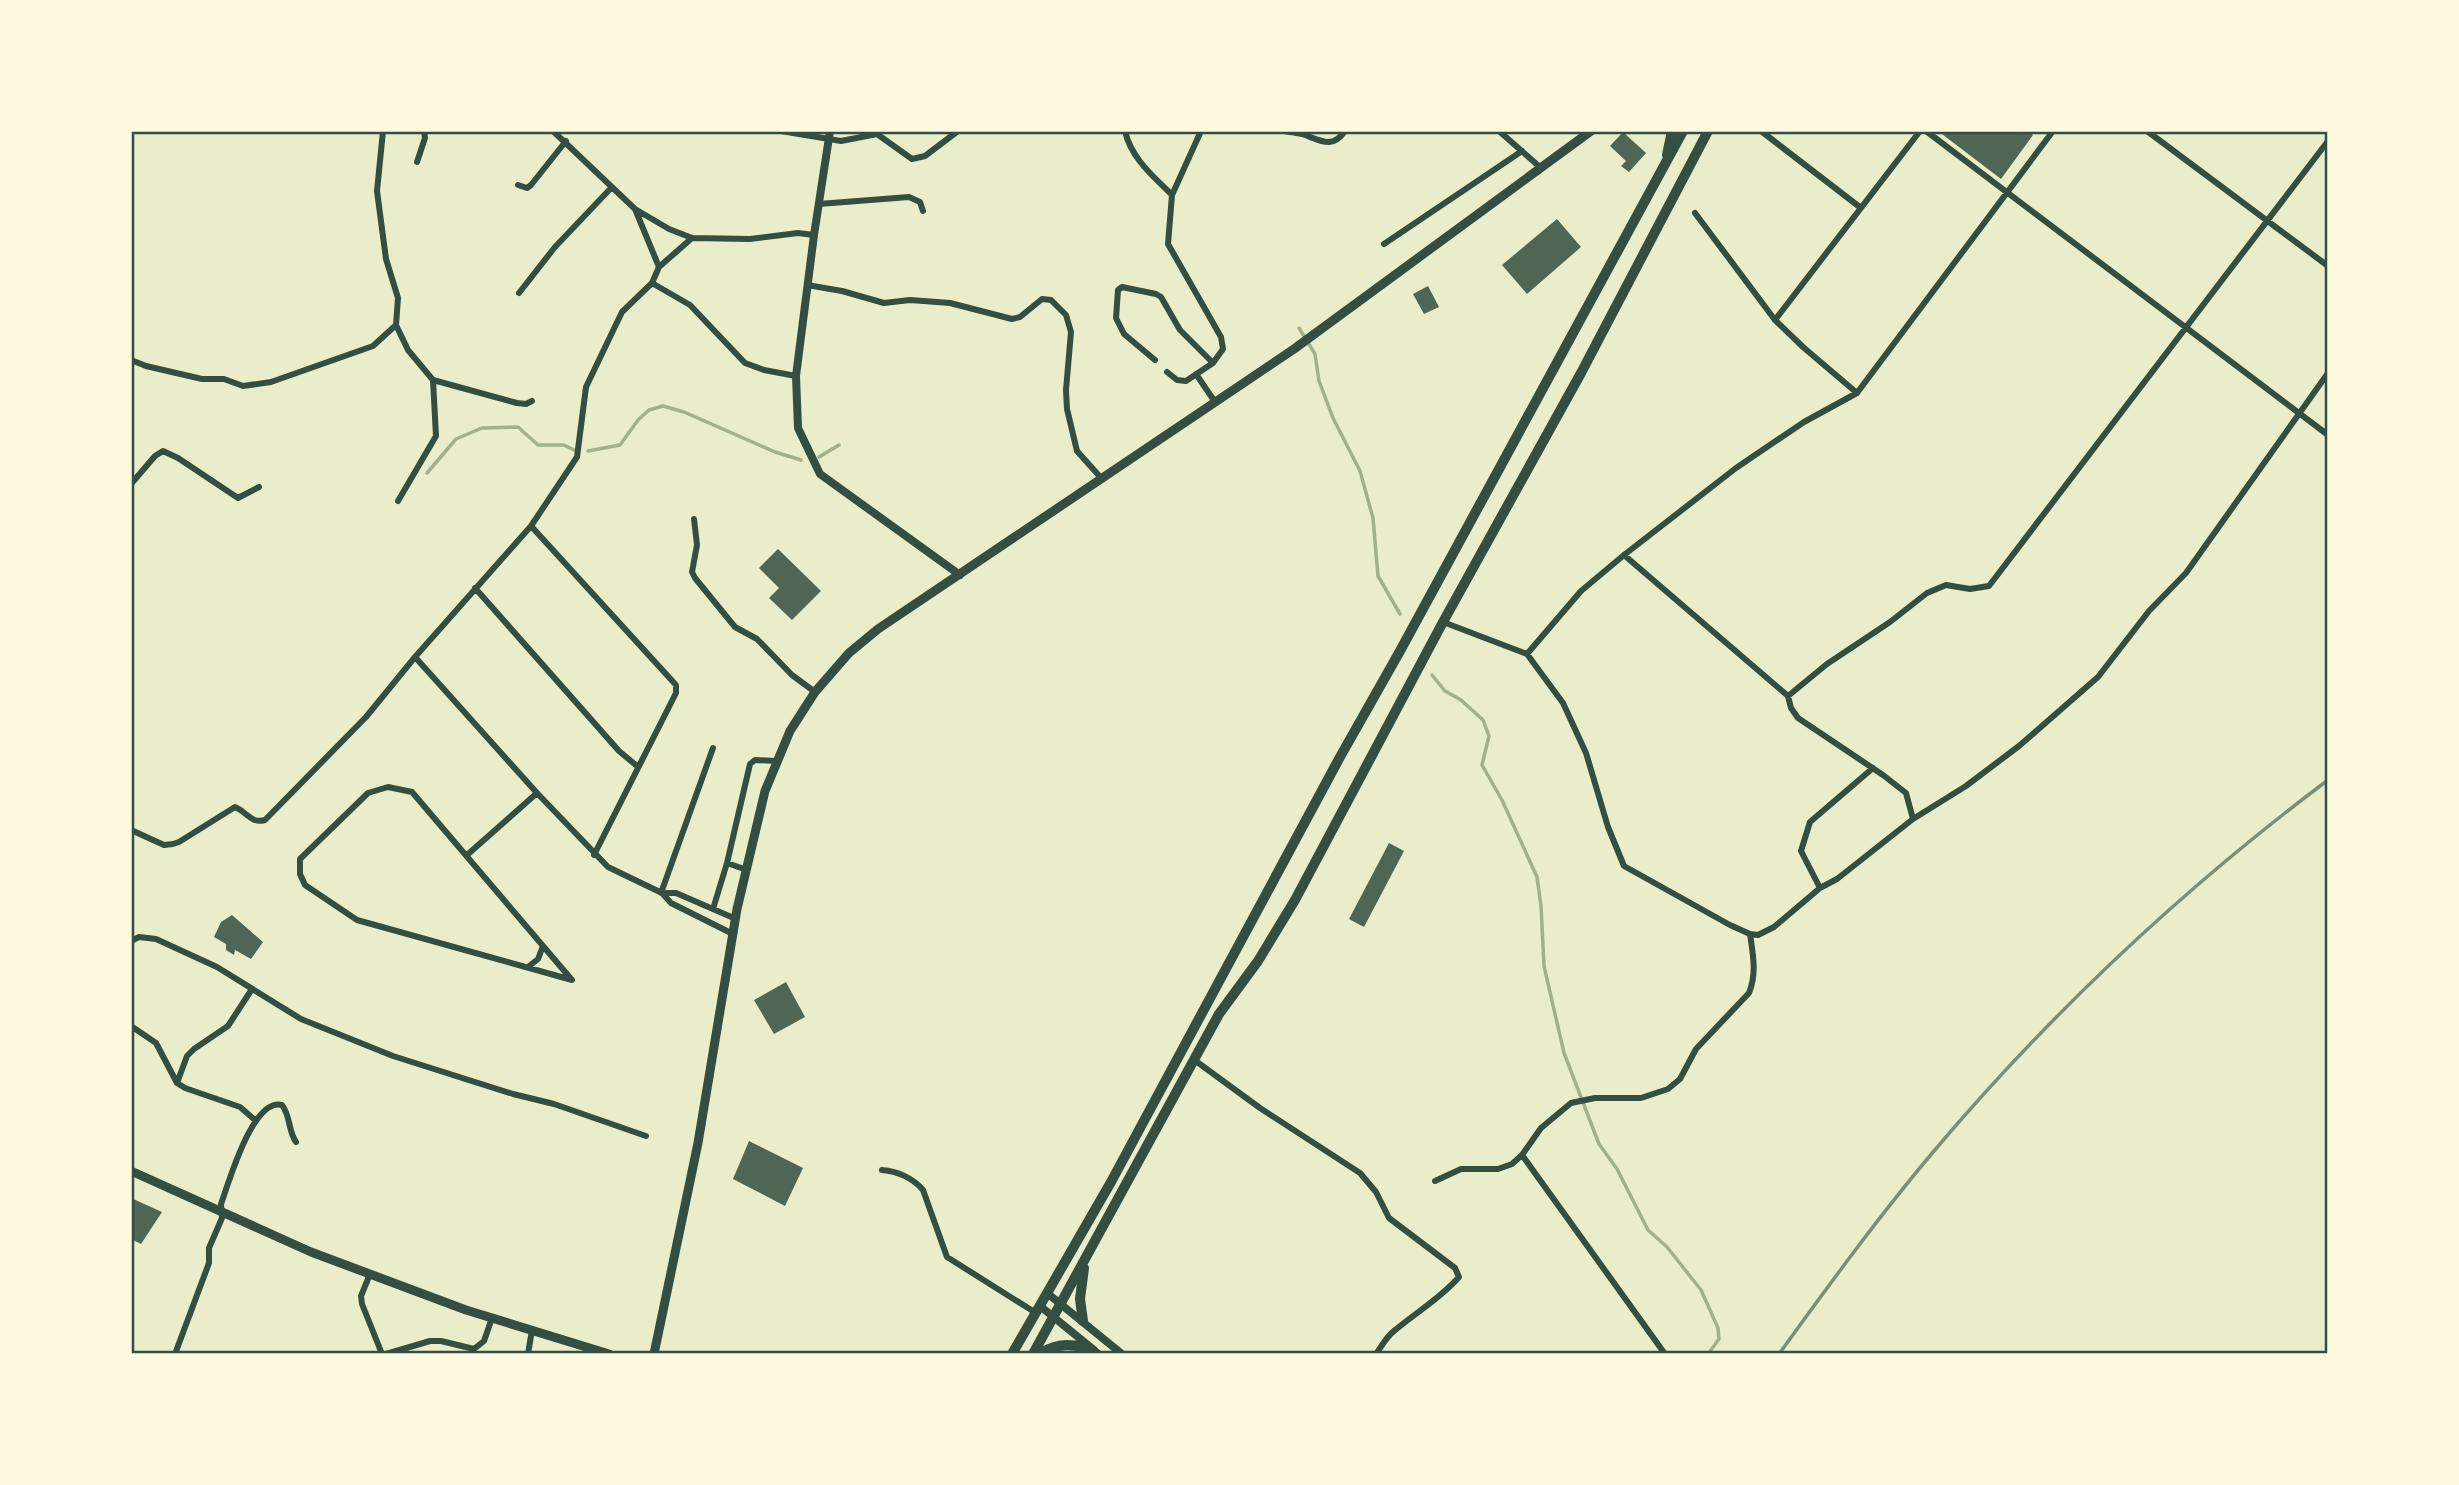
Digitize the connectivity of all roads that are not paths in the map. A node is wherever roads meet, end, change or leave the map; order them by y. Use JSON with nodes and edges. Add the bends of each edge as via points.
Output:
{"nodes":[{"id":1,"x":383,"y":131,"type":"edge"},
{"id":2,"x":424,"y":131,"type":"edge"},
{"id":3,"x":553,"y":131,"type":"edge"},
{"id":4,"x":781,"y":131,"type":"edge"},
{"id":5,"x":958,"y":131,"type":"edge"},
{"id":6,"x":1125,"y":131,"type":"edge"},
{"id":7,"x":1201,"y":131,"type":"edge"},
{"id":8,"x":1284,"y":131,"type":"edge"},
{"id":9,"x":1345,"y":131,"type":"edge"},
{"id":10,"x":1499,"y":131,"type":"edge"},
{"id":11,"x":1591,"y":131,"type":"edge"},
{"id":12,"x":1672,"y":131,"type":"edge"},
{"id":13,"x":1683,"y":131,"type":"edge"},
{"id":14,"x":1708,"y":131,"type":"edge"},
{"id":15,"x":1761,"y":131,"type":"edge"},
{"id":16,"x":1920,"y":131,"type":"edge"},
{"id":17,"x":1926,"y":131,"type":"edge"},
{"id":18,"x":2053,"y":131,"type":"edge"},
{"id":19,"x":2147,"y":131,"type":"edge"},
{"id":20,"x":830,"y":136,"type":"edge"},
{"id":21,"x":566,"y":141,"type":"junction"},
{"id":22,"x":2328,"y":141,"type":"edge"},
{"id":23,"x":1522,"y":151,"type":"junction"},
{"id":24,"x":417,"y":162,"type":"dead end"},
{"id":25,"x":1542,"y":168,"type":"junction"},
{"id":26,"x":1664,"y":170,"type":"junction"},
{"id":27,"x":518,"y":185,"type":"dead end"},
{"id":28,"x":612,"y":187,"type":"junction"},
{"id":29,"x":2007,"y":192,"type":"junction"},
{"id":30,"x":1172,"y":195,"type":"junction"},
{"id":31,"x":819,"y":204,"type":"junction"},
{"id":32,"x":1861,"y":208,"type":"junction"},
{"id":33,"x":635,"y":209,"type":"junction"},
{"id":34,"x":923,"y":211,"type":"dead end"},
{"id":35,"x":1695,"y":213,"type":"dead end"},
{"id":36,"x":2267,"y":221,"type":"junction"},
{"id":37,"x":814,"y":234,"type":"junction"},
{"id":38,"x":692,"y":238,"type":"junction"},
{"id":39,"x":1384,"y":244,"type":"dead end"},
{"id":40,"x":2328,"y":266,"type":"edge"},
{"id":41,"x":659,"y":267,"type":"junction"},
{"id":42,"x":652,"y":283,"type":"junction"},
{"id":43,"x":807,"y":285,"type":"junction"},
{"id":44,"x":519,"y":293,"type":"dead end"},
{"id":45,"x":1775,"y":320,"type":"junction"},
{"id":46,"x":396,"y":325,"type":"junction"},
{"id":47,"x":2185,"y":328,"type":"junction"},
{"id":48,"x":131,"y":359,"type":"edge"},
{"id":49,"x":1155,"y":360,"type":"dead end"},
{"id":50,"x":1213,"y":363,"type":"junction"},
{"id":51,"x":1167,"y":372,"type":"dead end"},
{"id":52,"x":2328,"y":373,"type":"edge"},
{"id":53,"x":1196,"y":374,"type":"junction"},
{"id":54,"x":796,"y":376,"type":"junction"},
{"id":55,"x":433,"y":380,"type":"junction"},
{"id":56,"x":1857,"y":393,"type":"junction"},
{"id":57,"x":532,"y":401,"type":"dead end"},
{"id":58,"x":1215,"y":402,"type":"junction"},
{"id":59,"x":2298,"y":414,"type":"junction"},
{"id":60,"x":2328,"y":435,"type":"edge"},
{"id":61,"x":1102,"y":479,"type":"junction"},
{"id":62,"x":131,"y":484,"type":"edge"},
{"id":63,"x":259,"y":487,"type":"dead end"},
{"id":64,"x":398,"y":501,"type":"dead end"},
{"id":65,"x":694,"y":519,"type":"dead end"},
{"id":66,"x":531,"y":526,"type":"junction"},
{"id":67,"x":1624,"y":555,"type":"junction"},
{"id":68,"x":960,"y":575,"type":"junction"},
{"id":69,"x":475,"y":588,"type":"junction"},
{"id":70,"x":1443,"y":622,"type":"junction"},
{"id":71,"x":1527,"y":654,"type":"junction"},
{"id":72,"x":415,"y":657,"type":"junction"},
{"id":73,"x":816,"y":692,"type":"junction"},
{"id":74,"x":1788,"y":696,"type":"junction"},
{"id":75,"x":713,"y":748,"type":"dead end"},
{"id":76,"x":776,"y":761,"type":"junction"},
{"id":77,"x":637,"y":766,"type":"junction"},
{"id":78,"x":1873,"y":768,"type":"junction"},
{"id":79,"x":537,"y":793,"type":"junction"},
{"id":80,"x":1913,"y":819,"type":"junction"},
{"id":81,"x":131,"y":830,"type":"edge"},
{"id":82,"x":467,"y":855,"type":"junction"},
{"id":83,"x":594,"y":855,"type":"junction"},
{"id":84,"x":727,"y":863,"type":"junction"},
{"id":85,"x":747,"y":870,"type":"junction"},
{"id":86,"x":1820,"y":888,"type":"junction"},
{"id":87,"x":661,"y":893,"type":"junction"},
{"id":88,"x":713,"y":909,"type":"junction"},
{"id":89,"x":736,"y":919,"type":"junction"},
{"id":90,"x":733,"y":934,"type":"junction"},
{"id":91,"x":1750,"y":934,"type":"junction"},
{"id":92,"x":131,"y":942,"type":"edge"},
{"id":93,"x":543,"y":946,"type":"junction"},
{"id":94,"x":528,"y":967,"type":"junction"},
{"id":95,"x":252,"y":989,"type":"junction"},
{"id":96,"x":131,"y":1026,"type":"edge"},
{"id":97,"x":1193,"y":1059,"type":"junction"},
{"id":98,"x":177,"y":1083,"type":"junction"},
{"id":99,"x":256,"y":1120,"type":"junction"},
{"id":100,"x":646,"y":1136,"type":"dead end"},
{"id":101,"x":296,"y":1142,"type":"dead end"},
{"id":102,"x":1522,"y":1155,"type":"junction"},
{"id":103,"x":882,"y":1170,"type":"dead end"},
{"id":104,"x":131,"y":1171,"type":"edge"},
{"id":105,"x":1435,"y":1181,"type":"dead end"},
{"id":106,"x":221,"y":1212,"type":"junction"},
{"id":107,"x":1088,"y":1254,"type":"junction"},
{"id":108,"x":370,"y":1274,"type":"junction"},
{"id":109,"x":1047,"y":1293,"type":"junction"},
{"id":110,"x":1061,"y":1303,"type":"junction"},
{"id":111,"x":1038,"y":1310,"type":"junction"},
{"id":112,"x":1053,"y":1316,"type":"junction"},
{"id":113,"x":492,"y":1318,"type":"junction"},
{"id":114,"x":1083,"y":1321,"type":"junction"},
{"id":115,"x":532,"y":1331,"type":"junction"},
{"id":116,"x":175,"y":1354,"type":"edge"},
{"id":117,"x":384,"y":1354,"type":"edge"},
{"id":118,"x":528,"y":1354,"type":"edge"},
{"id":119,"x":609,"y":1354,"type":"edge"},
{"id":120,"x":654,"y":1354,"type":"edge"},
{"id":121,"x":1012,"y":1354,"type":"edge"},
{"id":122,"x":1036,"y":1354,"type":"edge"},
{"id":123,"x":1098,"y":1354,"type":"edge"},
{"id":124,"x":1122,"y":1354,"type":"edge"},
{"id":125,"x":1376,"y":1354,"type":"edge"},
{"id":126,"x":1665,"y":1354,"type":"edge"}],
"edges":[{"from":1,"to":46,"type":"street","via":[[376,191],[386,259],[398,298]]},
{"from":2,"to":24,"type":"street"},
{"from":3,"to":21,"type":"street"},
{"from":4,"to":20,"type":"street"},
{"from":5,"to":20,"type":"street","via":[[925,156],[912,159],[877,134],[841,141]]},
{"from":6,"to":30,"type":"street","via":[[1139,162]]},
{"from":7,"to":30,"type":"street"},
{"from":8,"to":9,"type":"street","via":[[1323,144],[1335,142]]},
{"from":10,"to":23,"type":"street"},
{"from":11,"to":25,"type":"main road"},
{"from":12,"to":26,"type":"highway"},
{"from":13,"to":26,"type":"highway"},
{"from":14,"to":70,"type":"highway"},
{"from":15,"to":32,"type":"street"},
{"from":16,"to":32,"type":"street"},
{"from":17,"to":29,"type":"street"},
{"from":18,"to":29,"type":"street"},
{"from":19,"to":36,"type":"street"},
{"from":20,"to":31,"type":"street"},
{"from":21,"to":27,"type":"street","via":[[531,185]]},
{"from":21,"to":28,"type":"street"},
{"from":22,"to":36,"type":"street"},
{"from":23,"to":25,"type":"street"},
{"from":23,"to":39,"type":"street"},
{"from":25,"to":58,"type":"main road"},
{"from":26,"to":109,"type":"highway"},
{"from":28,"to":33,"type":"street"},
{"from":28,"to":44,"type":"street"},
{"from":29,"to":47,"type":"street"},
{"from":29,"to":56,"type":"street"},
{"from":30,"to":50,"type":"street","via":[[1168,244],[1221,337],[1223,349]]},
{"from":31,"to":34,"type":"street","via":[[909,197],[920,202]]},
{"from":31,"to":37,"type":"street"},
{"from":32,"to":45,"type":"street"},
{"from":33,"to":38,"type":"street"},
{"from":33,"to":41,"type":"street"},
{"from":35,"to":45,"type":"street"},
{"from":36,"to":40,"type":"street"},
{"from":36,"to":47,"type":"street"},
{"from":37,"to":38,"type":"street"},
{"from":37,"to":43,"type":"street"},
{"from":38,"to":41,"type":"street"},
{"from":41,"to":42,"type":"street"},
{"from":42,"to":54,"type":"street","via":[[690,305],[746,363]]},
{"from":42,"to":66,"type":"street","via":[[622,312],[586,387],[577,457]]},
{"from":43,"to":54,"type":"street"},
{"from":43,"to":61,"type":"street","via":[[884,303],[950,303],[1012,319],[1042,299],[1051,300],[1066,315],[1071,332],[1066,390],[1077,451]]},
{"from":45,"to":56,"type":"street"},
{"from":46,"to":48,"type":"street","via":[[373,346],[271,382],[243,386]]},
{"from":46,"to":55,"type":"street","via":[[408,350]]},
{"from":47,"to":59,"type":"street"},
{"from":47,"to":74,"type":"street","via":[[1989,586],[1946,585],[1927,593]]},
{"from":49,"to":50,"type":"street","via":[[1124,334],[1116,318],[1122,287],[1161,297],[1180,330]]},
{"from":50,"to":53,"type":"street"},
{"from":51,"to":53,"type":"street","via":[[1186,382]]},
{"from":52,"to":59,"type":"street"},
{"from":53,"to":58,"type":"street"},
{"from":54,"to":68,"type":"street","via":[[798,428],[820,474]]},
{"from":55,"to":57,"type":"street","via":[[517,403]]},
{"from":55,"to":64,"type":"street","via":[[436,436]]},
{"from":56,"to":67,"type":"street","via":[[1736,468]]},
{"from":58,"to":61,"type":"main road"},
{"from":59,"to":60,"type":"street"},
{"from":59,"to":80,"type":"street","via":[[2186,573],[2149,611],[2098,677],[2019,746]]},
{"from":61,"to":68,"type":"main road"},
{"from":62,"to":63,"type":"street","via":[[163,451],[238,498]]},
{"from":65,"to":73,"type":"street","via":[[695,578],[735,626],[757,639]]},
{"from":66,"to":69,"type":"street"},
{"from":66,"to":77,"type":"street","via":[[676,685]]},
{"from":67,"to":71,"type":"street","via":[[1581,592]]},
{"from":67,"to":74,"type":"street"},
{"from":68,"to":73,"type":"main road","via":[[871,634]]},
{"from":69,"to":72,"type":"street"},
{"from":69,"to":77,"type":"street"},
{"from":70,"to":71,"type":"street"},
{"from":70,"to":97,"type":"highway","via":[[1295,900]]},
{"from":71,"to":91,"type":"street","via":[[1563,703],[1586,753],[1625,866]]},
{"from":72,"to":79,"type":"street"},
{"from":72,"to":81,"type":"street","via":[[366,717],[265,820],[251,819],[235,807],[179,842],[164,845]]},
{"from":73,"to":76,"type":"main road"},
{"from":74,"to":78,"type":"street","via":[[1798,718]]},
{"from":75,"to":87,"type":"street"},
{"from":76,"to":84,"type":"street","via":[[750,764]]},
{"from":76,"to":85,"type":"main road"},
{"from":77,"to":83,"type":"street"},
{"from":78,"to":80,"type":"street","via":[[1906,793]]},
{"from":78,"to":86,"type":"street","via":[[1810,822],[1801,851]]},
{"from":79,"to":82,"type":"street"},
{"from":79,"to":83,"type":"street"},
{"from":80,"to":86,"type":"street"},
{"from":82,"to":93,"type":"street"},
{"from":82,"to":94,"type":"street","via":[[412,792],[388,787],[368,793],[300,859],[300,874],[305,885],[357,920]]},
{"from":83,"to":87,"type":"street","via":[[608,867]]},
{"from":84,"to":85,"type":"street"},
{"from":84,"to":88,"type":"street"},
{"from":85,"to":89,"type":"main road"},
{"from":86,"to":91,"type":"street","via":[[1774,927]]},
{"from":87,"to":88,"type":"street","via":[[676,893]]},
{"from":87,"to":90,"type":"street","via":[[671,903]]},
{"from":88,"to":89,"type":"street"},
{"from":89,"to":90,"type":"main road"},
{"from":90,"to":120,"type":"main road","via":[[698,1143]]},
{"from":91,"to":102,"type":"street","via":[[1755,968],[1749,993],[1696,1049],[1680,1079],[1668,1090],[1641,1098],[1571,1103],[1541,1128]]},
{"from":92,"to":95,"type":"street","via":[[139,937],[156,939]]},
{"from":93,"to":94,"type":"street"},
{"from":93,"to":94,"type":"street","via":[[572,980]]},
{"from":95,"to":98,"type":"street","via":[[228,1026],[187,1056]]},
{"from":95,"to":100,"type":"street","via":[[300,1020],[393,1056]]},
{"from":96,"to":98,"type":"street","via":[[156,1043]]},
{"from":97,"to":107,"type":"highway"},
{"from":97,"to":125,"type":"street","via":[[1360,1173],[1389,1218],[1455,1268],[1459,1277],[1453,1284],[1394,1331]]},
{"from":98,"to":99,"type":"street","via":[[240,1107]]},
{"from":99,"to":101,"type":"street","via":[[268,1106],[282,1105]]},
{"from":99,"to":106,"type":"street"},
{"from":102,"to":105,"type":"street","via":[[1498,1169],[1461,1169]]},
{"from":102,"to":126,"type":"street"},
{"from":103,"to":111,"type":"street","via":[[894,1171],[923,1190],[947,1257]]},
{"from":104,"to":106,"type":"main road"},
{"from":106,"to":108,"type":"main road"},
{"from":106,"to":116,"type":"street","via":[[209,1263]]},
{"from":107,"to":110,"type":"highway"},
{"from":107,"to":114,"type":"highway","via":[[1080,1298]]},
{"from":108,"to":113,"type":"main road"},
{"from":108,"to":117,"type":"street","via":[[362,1304]]},
{"from":109,"to":110,"type":"street"},
{"from":109,"to":111,"type":"highway"},
{"from":110,"to":112,"type":"highway"},
{"from":110,"to":114,"type":"street"},
{"from":111,"to":112,"type":"street"},
{"from":111,"to":121,"type":"highway"},
{"from":112,"to":122,"type":"highway"},
{"from":112,"to":123,"type":"street"},
{"from":113,"to":115,"type":"main road"},
{"from":113,"to":117,"type":"street","via":[[484,1341],[474,1349],[430,1341]]},
{"from":114,"to":124,"type":"street"},
{"from":115,"to":118,"type":"street"},
{"from":115,"to":119,"type":"main road"},
{"from":122,"to":123,"type":"highway","via":[[1066,1344]]}]}
